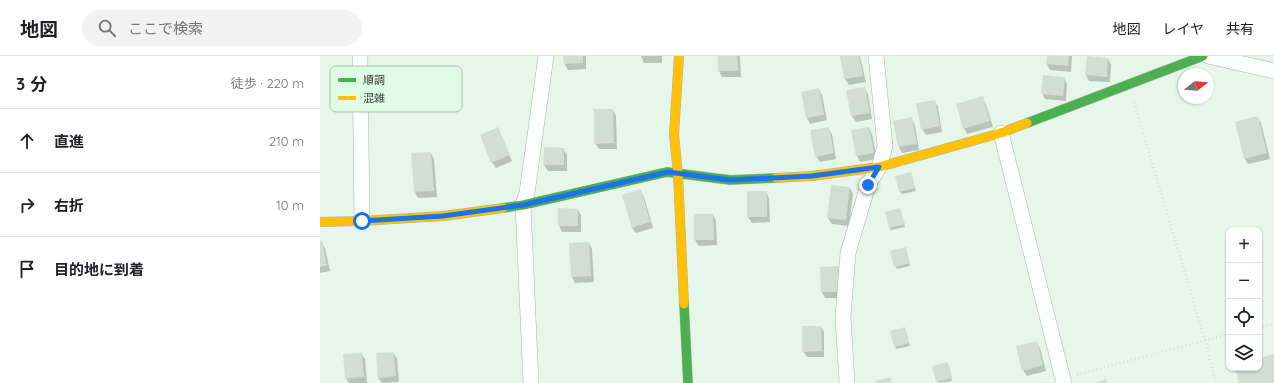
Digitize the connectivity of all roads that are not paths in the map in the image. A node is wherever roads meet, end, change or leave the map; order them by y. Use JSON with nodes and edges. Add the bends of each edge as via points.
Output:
{"nodes":[{"id":1,"x":360,"y":56,"type":"edge"},
{"id":2,"x":546,"y":56,"type":"edge"},
{"id":3,"x":679,"y":56,"type":"edge"},
{"id":4,"x":876,"y":56,"type":"edge"},
{"id":5,"x":1203,"y":56,"type":"edge"},
{"id":6,"x":1208,"y":56,"type":"edge"},
{"id":7,"x":360,"y":66,"type":"edge"},
{"id":8,"x":1274,"y":71,"type":"edge"},
{"id":9,"x":361,"y":112,"type":"edge"},
{"id":10,"x":1001,"y":134,"type":"junction"},
{"id":11,"x":879,"y":167,"type":"junction"},
{"id":12,"x":678,"y":174,"type":"junction"},
{"id":13,"x":523,"y":205,"type":"junction"},
{"id":14,"x":362,"y":221,"type":"junction"},
{"id":15,"x":320,"y":222,"type":"edge"},
{"id":16,"x":1064,"y":381,"type":"edge"},
{"id":17,"x":531,"y":383,"type":"edge"},
{"id":18,"x":688,"y":383,"type":"edge"},
{"id":19,"x":847,"y":383,"type":"edge"}],
"edges":[{"from":1,"to":7,"type":"street"},
{"from":2,"to":13,"type":"street","via":[[527,193]]},
{"from":3,"to":12,"type":"street","via":[[674,135]]},
{"from":4,"to":11,"type":"street","via":[[885,146]]},
{"from":5,"to":10,"type":"street"},
{"from":6,"to":8,"type":"street"},
{"from":9,"to":14,"type":"street"},
{"from":10,"to":11,"type":"street"},
{"from":10,"to":16,"type":"street"},
{"from":11,"to":12,"type":"street","via":[[812,176],[730,180]]},
{"from":11,"to":19,"type":"street","via":[[868,185],[848,253],[843,317]]},
{"from":12,"to":13,"type":"street","via":[[668,172]]},
{"from":12,"to":18,"type":"street"},
{"from":13,"to":14,"type":"street","via":[[443,216]]},
{"from":13,"to":17,"type":"street"},
{"from":14,"to":15,"type":"street"}]}
